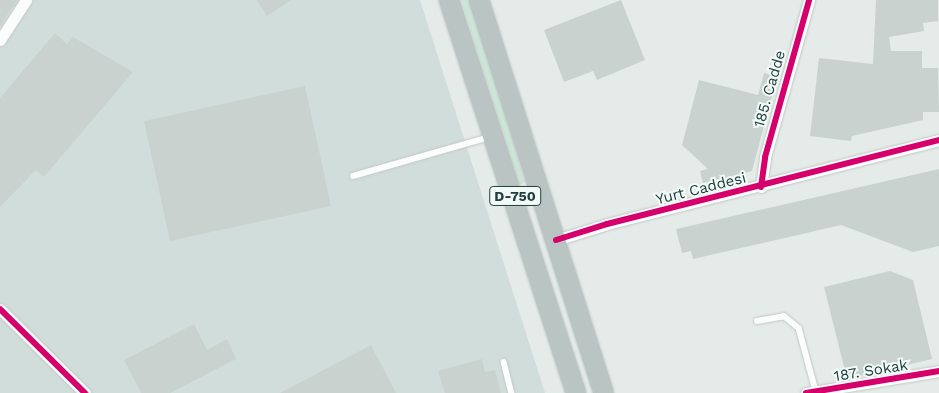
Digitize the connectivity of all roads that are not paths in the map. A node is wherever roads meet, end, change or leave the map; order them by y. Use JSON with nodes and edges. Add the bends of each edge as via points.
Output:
{"nodes":[{"id":1,"x":26,"y":0,"type":"edge"},
{"id":2,"x":449,"y":0,"type":"edge"},
{"id":3,"x":479,"y":0,"type":"edge"},
{"id":4,"x":809,"y":0,"type":"edge"},
{"id":5,"x":0,"y":40,"type":"edge"},
{"id":6,"x":494,"y":135,"type":"junction"},
{"id":7,"x":939,"y":140,"type":"edge"},
{"id":8,"x":353,"y":176,"type":"dead end"},
{"id":9,"x":760,"y":187,"type":"junction"},
{"id":10,"x":556,"y":240,"type":"junction"},
{"id":11,"x":0,"y":309,"type":"edge"},
{"id":12,"x":757,"y":321,"type":"dead end"},
{"id":13,"x":504,"y":362,"type":"dead end"},
{"id":14,"x":939,"y":371,"type":"edge"},
{"id":15,"x":811,"y":392,"type":"edge"},
{"id":16,"x":85,"y":393,"type":"edge"},
{"id":17,"x":512,"y":393,"type":"edge"},
{"id":18,"x":576,"y":393,"type":"edge"},
{"id":19,"x":604,"y":393,"type":"edge"}],
"edges":[{"from":1,"to":5,"type":"street"},
{"from":2,"to":6,"type":"highway","number":"D-750"},
{"from":3,"to":10,"type":"highway"},
{"from":4,"to":9,"type":"street","name":"185. Cadde","via":[[767,148]]},
{"from":6,"to":8,"type":"lane"},
{"from":6,"to":18,"type":"highway","number":"D-750"},
{"from":7,"to":9,"type":"street","name":"Yurt Caddesi"},
{"from":9,"to":10,"type":"street","name":"Yurt Caddesi","via":[[607,224]]},
{"from":10,"to":19,"type":"highway"},
{"from":11,"to":16,"type":"street"},
{"from":12,"to":15,"type":"lane","via":[[784,316],[800,328]]},
{"from":13,"to":17,"type":"lane"},
{"from":14,"to":15,"type":"street","name":"187. Sokak"}]}
